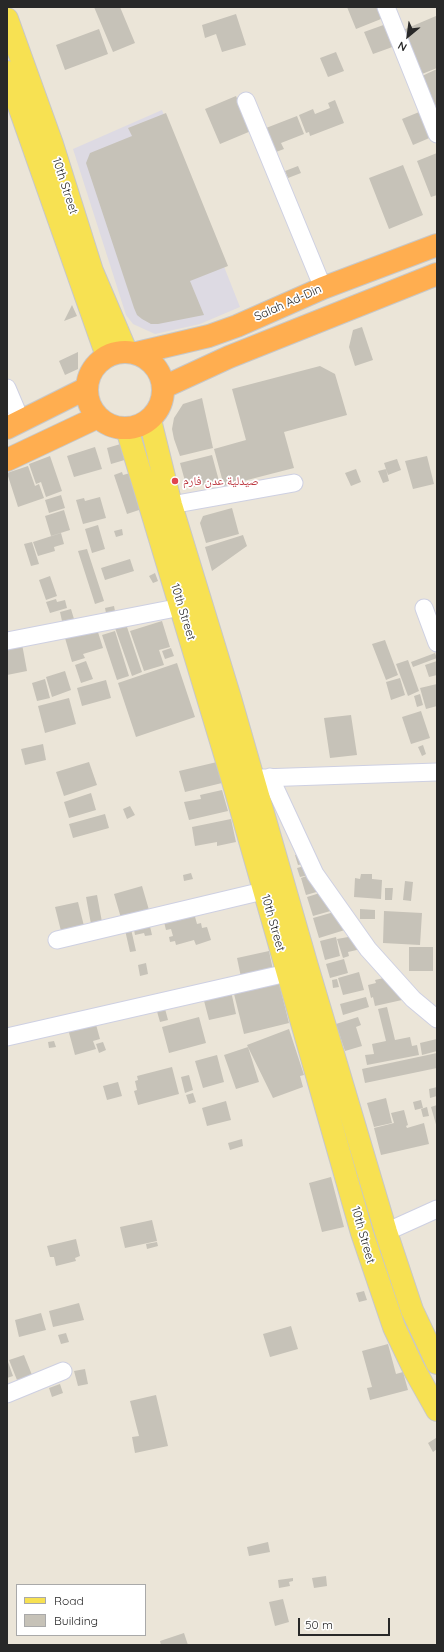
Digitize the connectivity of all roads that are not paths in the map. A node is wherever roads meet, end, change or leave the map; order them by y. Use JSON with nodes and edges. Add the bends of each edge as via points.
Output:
{"nodes":[{"id":1,"x":386,"y":7,"type":"edge"},
{"id":2,"x":7,"y":19,"type":"edge"},
{"id":3,"x":7,"y":72,"type":"edge"},
{"id":4,"x":246,"y":101,"type":"dead end"},
{"id":5,"x":437,"y":134,"type":"edge"},
{"id":6,"x":437,"y":245,"type":"edge"},
{"id":7,"x":437,"y":274,"type":"edge"},
{"id":8,"x":323,"y":288,"type":"junction"},
{"id":9,"x":123,"y":353,"type":"junction"},
{"id":10,"x":164,"y":387,"type":"junction"},
{"id":11,"x":7,"y":388,"type":"edge"},
{"id":12,"x":87,"y":388,"type":"junction"},
{"id":13,"x":98,"y":417,"type":"junction"},
{"id":14,"x":150,"y":420,"type":"junction"},
{"id":15,"x":12,"y":424,"type":"edge"},
{"id":16,"x":128,"y":429,"type":"junction"},
{"id":17,"x":7,"y":460,"type":"edge"},
{"id":18,"x":294,"y":483,"type":"dead end"},
{"id":19,"x":172,"y":505,"type":"junction"},
{"id":20,"x":181,"y":607,"type":"junction"},
{"id":21,"x":424,"y":608,"type":"dead end"},
{"id":22,"x":7,"y":641,"type":"edge"},
{"id":23,"x":437,"y":643,"type":"edge"},
{"id":24,"x":437,"y":772,"type":"edge"},
{"id":25,"x":252,"y":779,"type":"junction"},
{"id":26,"x":263,"y":891,"type":"junction"},
{"id":27,"x":57,"y":940,"type":"dead end"},
{"id":28,"x":287,"y":973,"type":"junction"},
{"id":29,"x":437,"y":1019,"type":"edge"},
{"id":30,"x":7,"y":1037,"type":"edge"},
{"id":31,"x":437,"y":1209,"type":"edge"},
{"id":32,"x":386,"y":1232,"type":"junction"},
{"id":33,"x":437,"y":1363,"type":"edge"},
{"id":34,"x":63,"y":1371,"type":"dead end"},
{"id":35,"x":7,"y":1394,"type":"edge"},
{"id":36,"x":437,"y":1410,"type":"edge"}],
"edges":[{"from":1,"to":5,"type":"street"},
{"from":2,"to":9,"type":"main road","name":"10th Street","via":[[52,144],[92,271]]},
{"from":3,"to":9,"type":"main road","name":"10th Street"},
{"from":4,"to":8,"type":"street"},
{"from":6,"to":8,"type":"highway","name":"Salah Ad-Din"},
{"from":7,"to":10,"type":"highway","via":[[229,357]]},
{"from":8,"to":9,"type":"highway","name":"Salah Ad-Din","via":[[209,336]]},
{"from":9,"to":10,"type":"highway","via":[[147,358],[161,375]]},
{"from":9,"to":12,"type":"highway","via":[[97,364],[90,375]]},
{"from":10,"to":14,"type":"highway","via":[[163,400]]},
{"from":11,"to":15,"type":"street"},
{"from":12,"to":13,"type":"highway","via":[[88,401]]},
{"from":12,"to":15,"type":"highway"},
{"from":13,"to":16,"type":"highway","via":[[114,427]]},
{"from":13,"to":17,"type":"highway"},
{"from":14,"to":16,"type":"highway"},
{"from":14,"to":19,"type":"main road","name":"10th Street"},
{"from":16,"to":20,"type":"main road","name":"10th Street"},
{"from":18,"to":19,"type":"street"},
{"from":19,"to":25,"type":"main road","name":"10th Street"},
{"from":20,"to":22,"type":"street"},
{"from":20,"to":25,"type":"main road","name":"10th Street"},
{"from":21,"to":23,"type":"street"},
{"from":24,"to":25,"type":"street"},
{"from":25,"to":26,"type":"main road","name":"10th Street"},
{"from":25,"to":29,"type":"street","via":[[368,949],[414,999]]},
{"from":25,"to":32,"type":"main road","name":"10th Street"},
{"from":26,"to":27,"type":"street"},
{"from":26,"to":28,"type":"main road","name":"10th Street"},
{"from":28,"to":30,"type":"street"},
{"from":28,"to":36,"type":"main road","name":"10th Street","via":[[362,1233],[384,1300],[414,1369]]},
{"from":31,"to":32,"type":"street"},
{"from":32,"to":33,"type":"main road","name":"10th Street","via":[[412,1310]]},
{"from":34,"to":35,"type":"street"}]}
